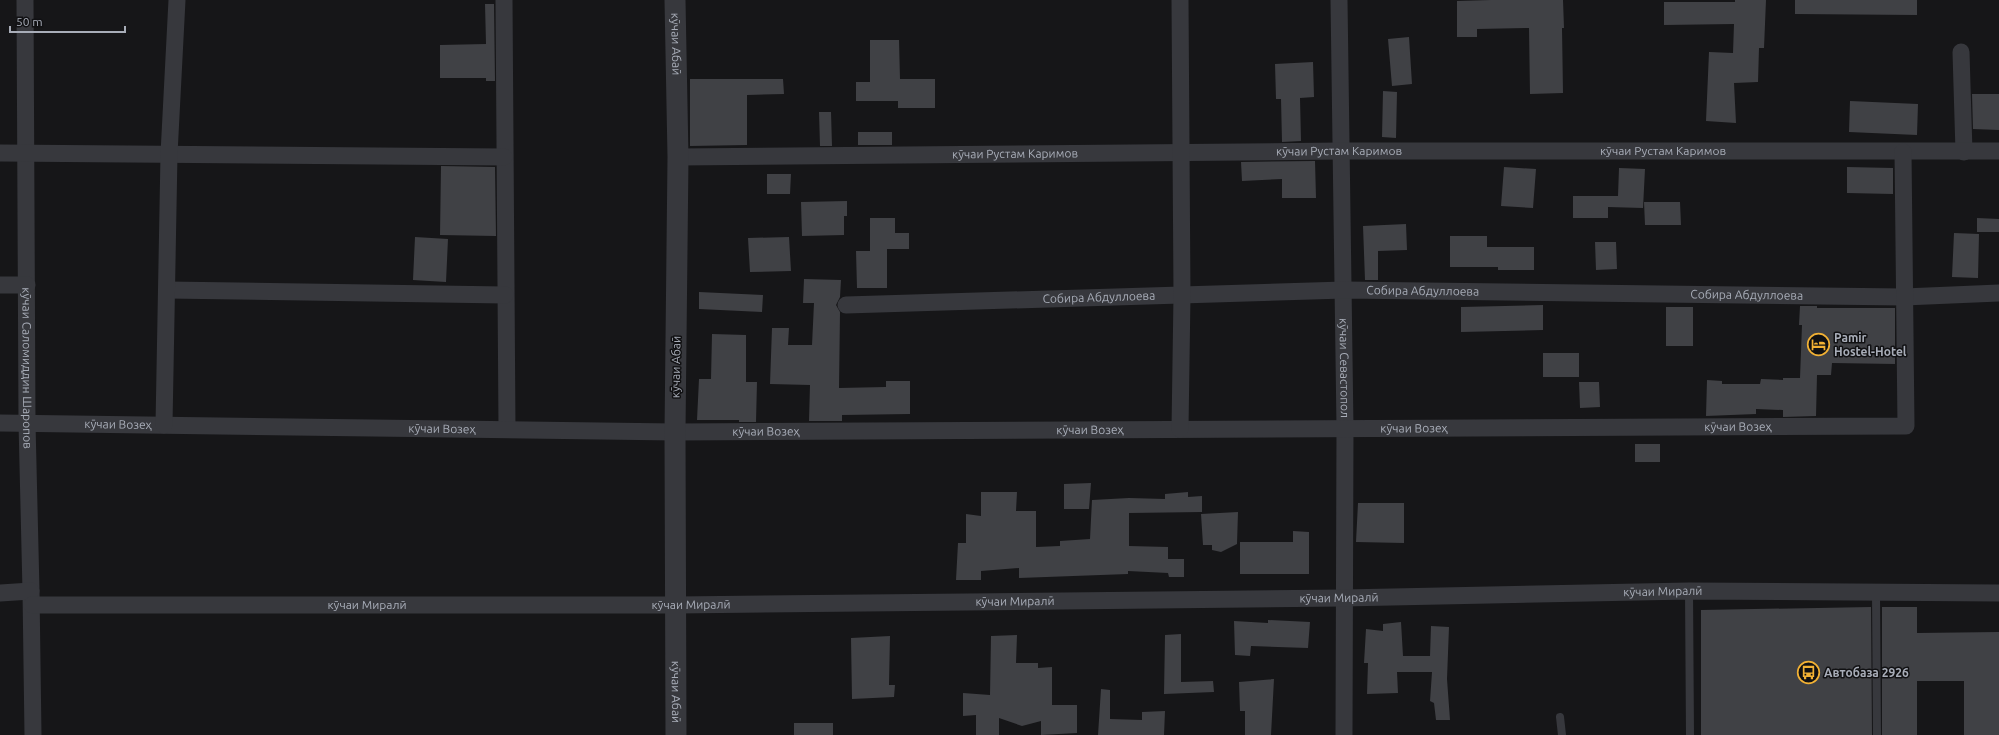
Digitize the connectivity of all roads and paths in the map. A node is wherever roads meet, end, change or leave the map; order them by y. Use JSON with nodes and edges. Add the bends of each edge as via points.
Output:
{"nodes":[{"id":1,"x":26,"y":0,"type":"edge"},
{"id":2,"x":177,"y":0,"type":"edge"},
{"id":3,"x":504,"y":0,"type":"edge"},
{"id":4,"x":675,"y":0,"type":"edge"},
{"id":5,"x":1180,"y":0,"type":"edge"},
{"id":6,"x":1339,"y":0,"type":"edge"},
{"id":7,"x":1961,"y":52,"type":"dead end"},
{"id":8,"x":1342,"y":150,"type":"junction"},
{"id":9,"x":1999,"y":151,"type":"edge"},
{"id":10,"x":1182,"y":152,"type":"junction"},
{"id":11,"x":1903,"y":152,"type":"junction"},
{"id":12,"x":1964,"y":152,"type":"junction"},
{"id":13,"x":0,"y":153,"type":"edge"},
{"id":14,"x":26,"y":153,"type":"junction"},
{"id":15,"x":169,"y":154,"type":"junction"},
{"id":16,"x":504,"y":157,"type":"junction"},
{"id":17,"x":678,"y":157,"type":"junction"},
{"id":18,"x":0,"y":285,"type":"edge"},
{"id":19,"x":26,"y":286,"type":"junction"},
{"id":20,"x":167,"y":290,"type":"junction"},
{"id":21,"x":1344,"y":290,"type":"junction"},
{"id":22,"x":1999,"y":293,"type":"edge"},
{"id":23,"x":506,"y":295,"type":"junction"},
{"id":24,"x":1182,"y":295,"type":"junction"},
{"id":25,"x":1904,"y":297,"type":"junction"},
{"id":26,"x":846,"y":305,"type":"dead end"},
{"id":27,"x":0,"y":423,"type":"edge"},
{"id":28,"x":26,"y":423,"type":"junction"},
{"id":29,"x":164,"y":425,"type":"junction"},
{"id":30,"x":1345,"y":428,"type":"junction"},
{"id":31,"x":507,"y":429,"type":"junction"},
{"id":32,"x":1180,"y":429,"type":"junction"},
{"id":33,"x":675,"y":432,"type":"junction"},
{"id":34,"x":1689,"y":591,"type":"junction"},
{"id":35,"x":0,"y":593,"type":"edge"},
{"id":36,"x":1876,"y":593,"type":"junction"},
{"id":37,"x":1999,"y":593,"type":"edge"},
{"id":38,"x":32,"y":598,"type":"junction"},
{"id":39,"x":1343,"y":598,"type":"junction"},
{"id":40,"x":676,"y":606,"type":"junction"},
{"id":41,"x":1560,"y":717,"type":"dead end"},
{"id":42,"x":33,"y":735,"type":"edge"},
{"id":43,"x":676,"y":735,"type":"edge"},
{"id":44,"x":1344,"y":735,"type":"edge"},
{"id":45,"x":1562,"y":735,"type":"edge"},
{"id":46,"x":1690,"y":735,"type":"edge"},
{"id":47,"x":1877,"y":735,"type":"edge"}],
"edges":[{"from":1,"to":14,"type":"street","name":"кӯчаи Саломиддин Шаропов"},
{"from":2,"to":15,"type":"street"},
{"from":3,"to":16,"type":"street"},
{"from":4,"to":17,"type":"street","name":"кӯчаи Абаӣ"},
{"from":5,"to":10,"type":"street"},
{"from":6,"to":8,"type":"street","name":"кӯчаи Севастопол"},
{"from":7,"to":12,"type":"street"},
{"from":8,"to":10,"type":"street","name":"кӯчаи Рустам Каримов"},
{"from":8,"to":11,"type":"street","name":"кӯчаи Рустам Каримов"},
{"from":8,"to":21,"type":"street","name":"кӯчаи Севастопол"},
{"from":9,"to":12,"type":"street","name":"кӯчаи Рустам Каримов"},
{"from":10,"to":17,"type":"street","name":"кӯчаи Рустам Каримов"},
{"from":10,"to":24,"type":"street"},
{"from":11,"to":12,"type":"street","name":"кӯчаи Рустам Каримов"},
{"from":11,"to":25,"type":"street","name":"кӯчаи Возеҳ"},
{"from":13,"to":14,"type":"street"},
{"from":14,"to":15,"type":"street"},
{"from":14,"to":19,"type":"street","name":"кӯчаи Саломиддин Шаропов"},
{"from":15,"to":16,"type":"street"},
{"from":15,"to":20,"type":"street"},
{"from":16,"to":23,"type":"street"},
{"from":17,"to":33,"type":"street","name":"кӯчаи Абаӣ"},
{"from":18,"to":19,"type":"street"},
{"from":19,"to":28,"type":"street","name":"кӯчаи Саломиддин Шаропов"},
{"from":20,"to":23,"type":"street"},
{"from":20,"to":29,"type":"street"},
{"from":21,"to":24,"type":"street","name":"Собира Абдуллоева"},
{"from":21,"to":25,"type":"street","name":"Собира Абдуллоева"},
{"from":21,"to":30,"type":"street","name":"кӯчаи Севастопол"},
{"from":22,"to":25,"type":"street","name":"Собира Абдуллоева"},
{"from":23,"to":31,"type":"street"},
{"from":24,"to":26,"type":"street","name":"Собира Абдуллоева"},
{"from":24,"to":32,"type":"street"},
{"from":25,"to":30,"type":"street","name":"кӯчаи Возеҳ","via":[[1906,426]]},
{"from":27,"to":28,"type":"street","name":"кӯчаи Возеҳ"},
{"from":28,"to":29,"type":"street","name":"кӯчаи Возеҳ"},
{"from":28,"to":38,"type":"street","name":"кӯчаи Саломиддин Шаропов"},
{"from":29,"to":31,"type":"street","name":"кӯчаи Возеҳ"},
{"from":30,"to":32,"type":"street","name":"кӯчаи Возеҳ"},
{"from":30,"to":39,"type":"street","name":"кӯчаи Севастопол"},
{"from":31,"to":33,"type":"street","name":"кӯчаи Возеҳ"},
{"from":32,"to":33,"type":"street","name":"кӯчаи Возеҳ"},
{"from":33,"to":40,"type":"street","name":"кӯчаи Абаӣ"},
{"from":34,"to":36,"type":"street","name":"кӯчаи Миралӣ"},
{"from":34,"to":39,"type":"street","name":"кӯчаи Миралӣ"},
{"from":34,"to":46,"type":"lane"},
{"from":35,"to":38,"type":"street","name":"кӯчаи Миралӣ"},
{"from":36,"to":37,"type":"street","name":"кӯчаи Миралӣ"},
{"from":36,"to":47,"type":"lane"},
{"from":38,"to":40,"type":"street","name":"кӯчаи Миралӣ"},
{"from":38,"to":42,"type":"street","name":"кӯчаи Саломиддин Шаропов"},
{"from":39,"to":40,"type":"street","name":"кӯчаи Миралӣ"},
{"from":39,"to":44,"type":"street","name":"кӯчаи Севастопол"},
{"from":40,"to":43,"type":"street","name":"кӯчаи Абаӣ"},
{"from":41,"to":45,"type":"lane"}]}
